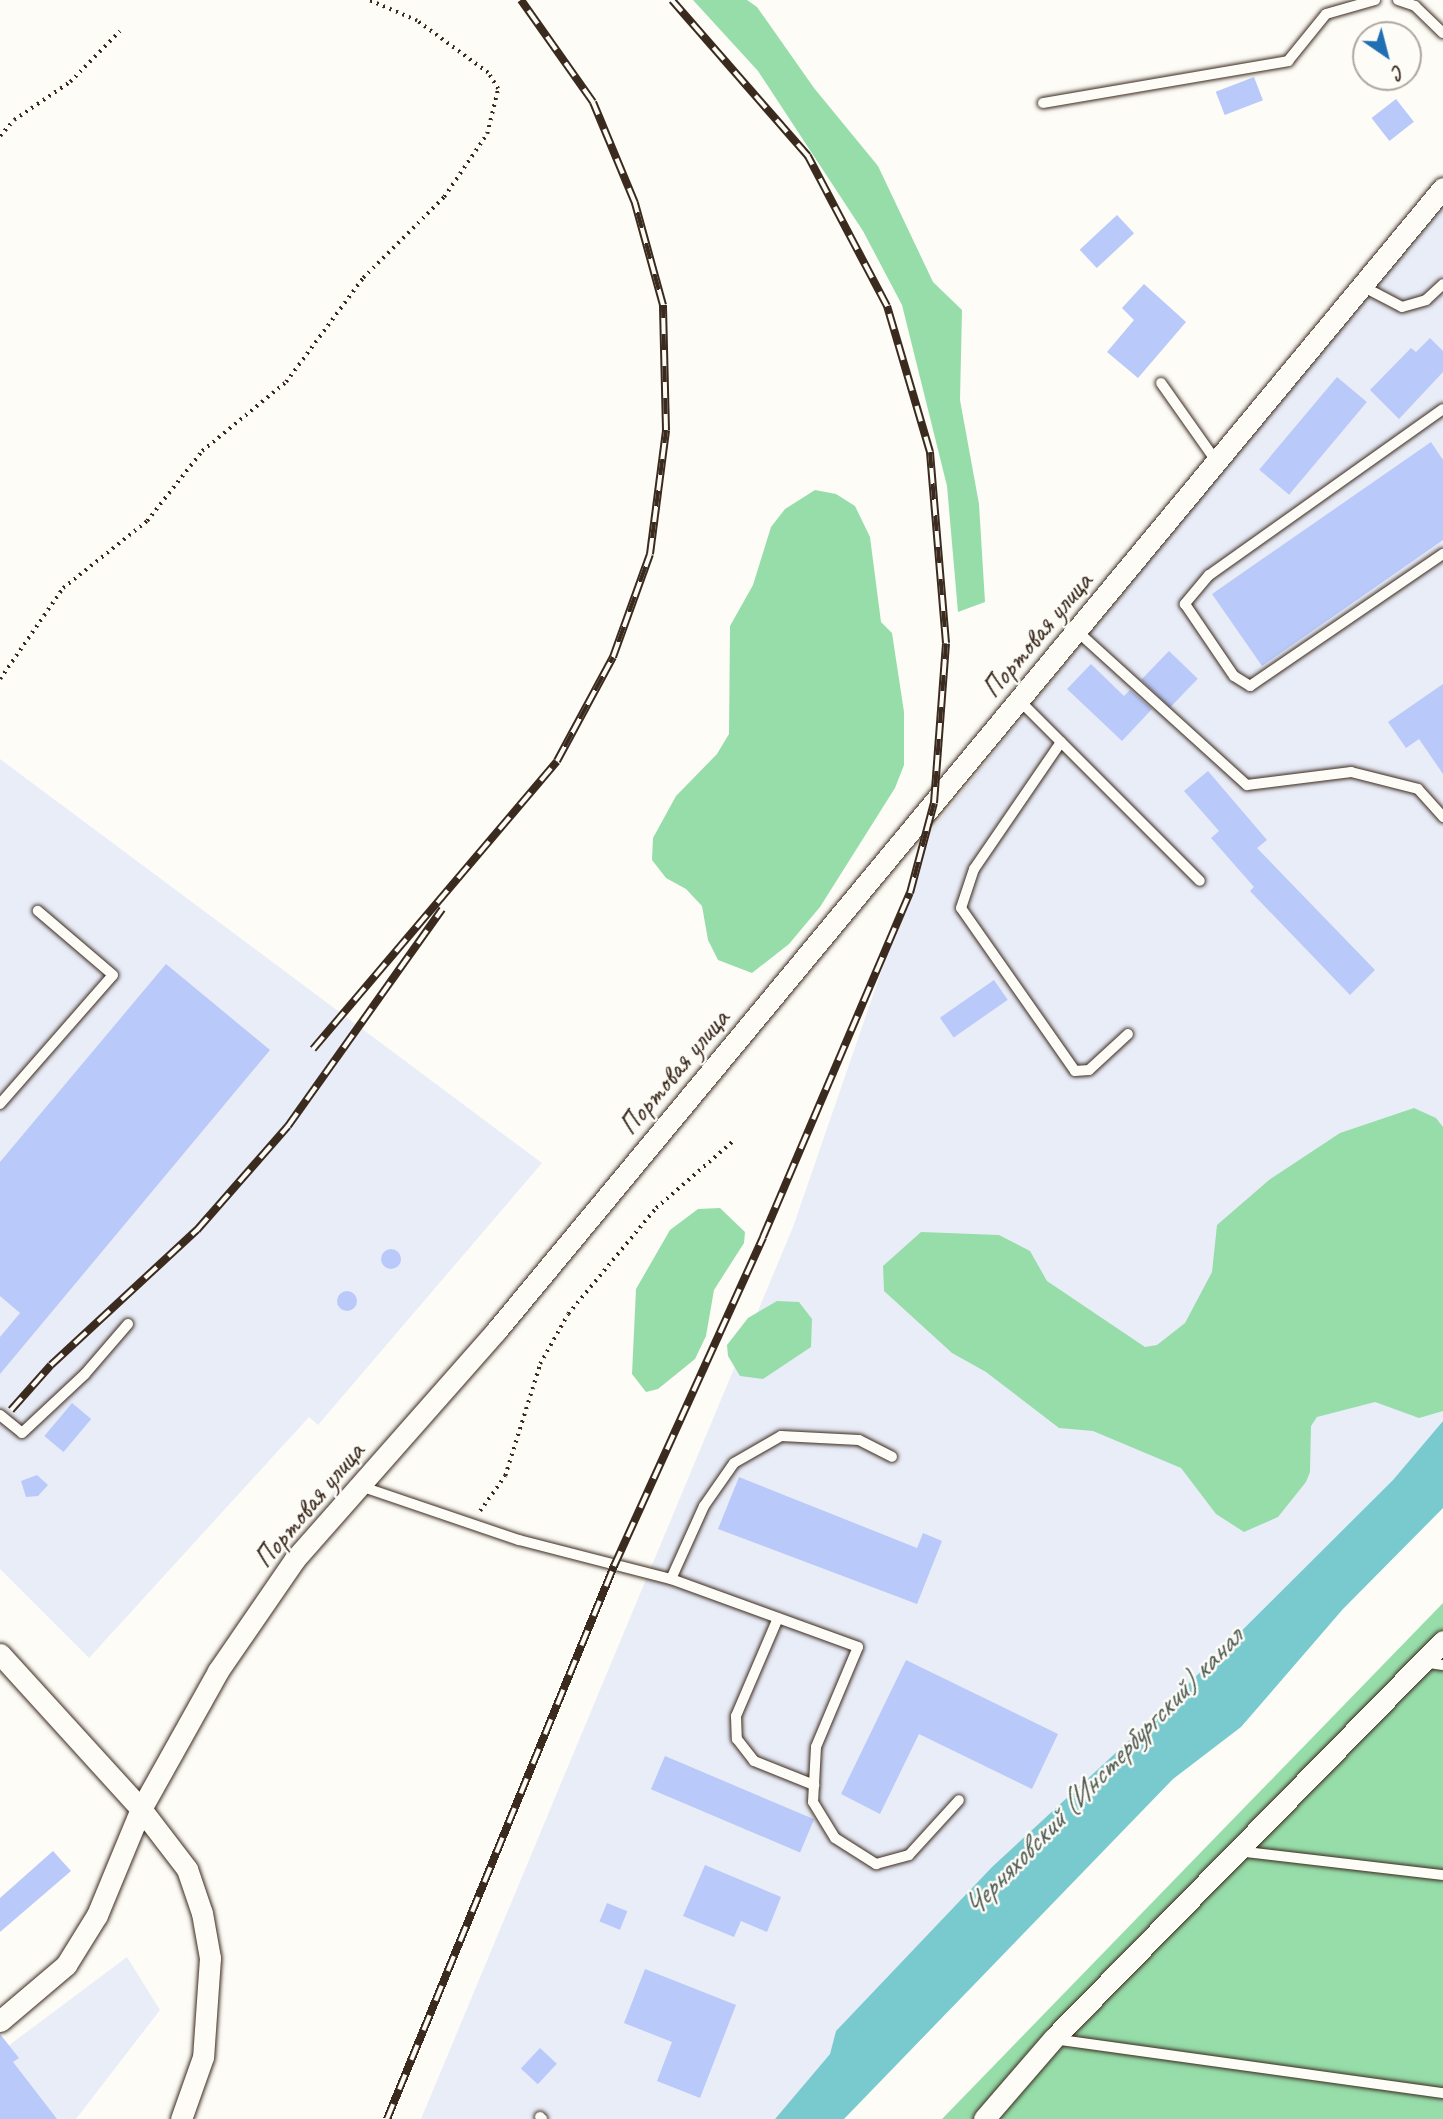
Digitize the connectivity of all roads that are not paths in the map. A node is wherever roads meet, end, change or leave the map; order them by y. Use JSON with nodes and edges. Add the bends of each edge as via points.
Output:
{"nodes":[{"id":1,"x":1375,"y":0,"type":"edge"},
{"id":2,"x":1398,"y":0,"type":"edge"},
{"id":3,"x":1443,"y":33,"type":"edge"},
{"id":4,"x":1043,"y":103,"type":"dead end"},
{"id":5,"x":1443,"y":188,"type":"edge"},
{"id":6,"x":1443,"y":284,"type":"edge"},
{"id":7,"x":1362,"y":286,"type":"junction"},
{"id":8,"x":1432,"y":296,"type":"junction"},
{"id":9,"x":1443,"y":303,"type":"edge"},
{"id":10,"x":1161,"y":383,"type":"dead end"},
{"id":11,"x":1443,"y":409,"type":"edge"},
{"id":12,"x":1216,"y":461,"type":"junction"},
{"id":13,"x":1443,"y":554,"type":"edge"},
{"id":14,"x":1078,"y":632,"type":"junction"},
{"id":15,"x":1018,"y":699,"type":"junction"},
{"id":16,"x":1061,"y":742,"type":"junction"},
{"id":17,"x":1443,"y":817,"type":"edge"},
{"id":18,"x":1200,"y":881,"type":"dead end"},
{"id":19,"x":38,"y":911,"type":"dead end"},
{"id":20,"x":1128,"y":1034,"type":"dead end"},
{"id":21,"x":0,"y":1104,"type":"edge"},
{"id":22,"x":128,"y":1324,"type":"dead end"},
{"id":23,"x":0,"y":1415,"type":"edge"},
{"id":24,"x":892,"y":1457,"type":"dead end"},
{"id":25,"x":360,"y":1486,"type":"junction"},
{"id":26,"x":671,"y":1579,"type":"junction"},
{"id":27,"x":778,"y":1618,"type":"junction"},
{"id":28,"x":1443,"y":1640,"type":"edge"},
{"id":29,"x":0,"y":1654,"type":"edge"},
{"id":30,"x":1433,"y":1663,"type":"edge"},
{"id":31,"x":814,"y":1785,"type":"junction"},
{"id":32,"x":959,"y":1800,"type":"dead end"},
{"id":33,"x":141,"y":1809,"type":"junction"},
{"id":34,"x":1235,"y":1851,"type":"junction"},
{"id":35,"x":1443,"y":1875,"type":"edge"},
{"id":36,"x":0,"y":2021,"type":"edge"},
{"id":37,"x":1053,"y":2039,"type":"junction"},
{"id":38,"x":1443,"y":2093,"type":"edge"},
{"id":39,"x":181,"y":2119,"type":"edge"},
{"id":40,"x":984,"y":2119,"type":"edge"}],
"edges":[{"from":1,"to":4,"type":"lane","via":[[1326,13],[1288,61]]},
{"from":2,"to":3,"type":"lane","via":[[1415,6]]},
{"from":5,"to":7,"type":"street","name":"Портовая улица"},
{"from":6,"to":8,"type":"lane"},
{"from":7,"to":8,"type":"lane","via":[[1402,307]]},
{"from":7,"to":12,"type":"street","name":"Портовая улица"},
{"from":8,"to":9,"type":"lane"},
{"from":10,"to":12,"type":"lane"},
{"from":11,"to":13,"type":"lane","via":[[1209,575],[1185,604],[1234,676],[1250,687]]},
{"from":12,"to":14,"type":"street","name":"Портовая улица"},
{"from":14,"to":15,"type":"street","name":"Портовая улица"},
{"from":14,"to":17,"type":"lane","via":[[1247,785],[1351,772],[1418,789]]},
{"from":15,"to":16,"type":"lane"},
{"from":15,"to":25,"type":"street","name":"Портовая улица","via":[[496,1331]]},
{"from":16,"to":18,"type":"lane"},
{"from":16,"to":20,"type":"lane","via":[[974,869],[961,908],[1075,1071],[1089,1070]]},
{"from":19,"to":21,"type":"lane","via":[[113,975]]},
{"from":22,"to":23,"type":"lane","via":[[85,1374],[22,1433]]},
{"from":24,"to":26,"type":"lane","via":[[859,1440],[781,1436],[734,1462],[704,1506]]},
{"from":25,"to":26,"type":"lane","via":[[470,1524]]},
{"from":25,"to":33,"type":"street","name":"Портовая улица","via":[[295,1559],[218,1671]]},
{"from":26,"to":27,"type":"lane"},
{"from":27,"to":31,"type":"lane","via":[[737,1716],[737,1739],[754,1761]]},
{"from":27,"to":31,"type":"lane","via":[[858,1647],[816,1747]]},
{"from":28,"to":30,"type":"street"},
{"from":29,"to":33,"type":"street"},
{"from":30,"to":34,"type":"street"},
{"from":31,"to":32,"type":"lane","via":[[813,1802],[835,1838],[876,1864],[909,1855]]},
{"from":33,"to":36,"type":"street","name":"Портовая улица","via":[[97,1915],[66,1965]]},
{"from":33,"to":39,"type":"street","via":[[187,1869],[202,1913],[210,1958],[203,2057]]},
{"from":34,"to":35,"type":"lane"},
{"from":34,"to":37,"type":"street"},
{"from":37,"to":38,"type":"lane"},
{"from":37,"to":40,"type":"street"}]}
